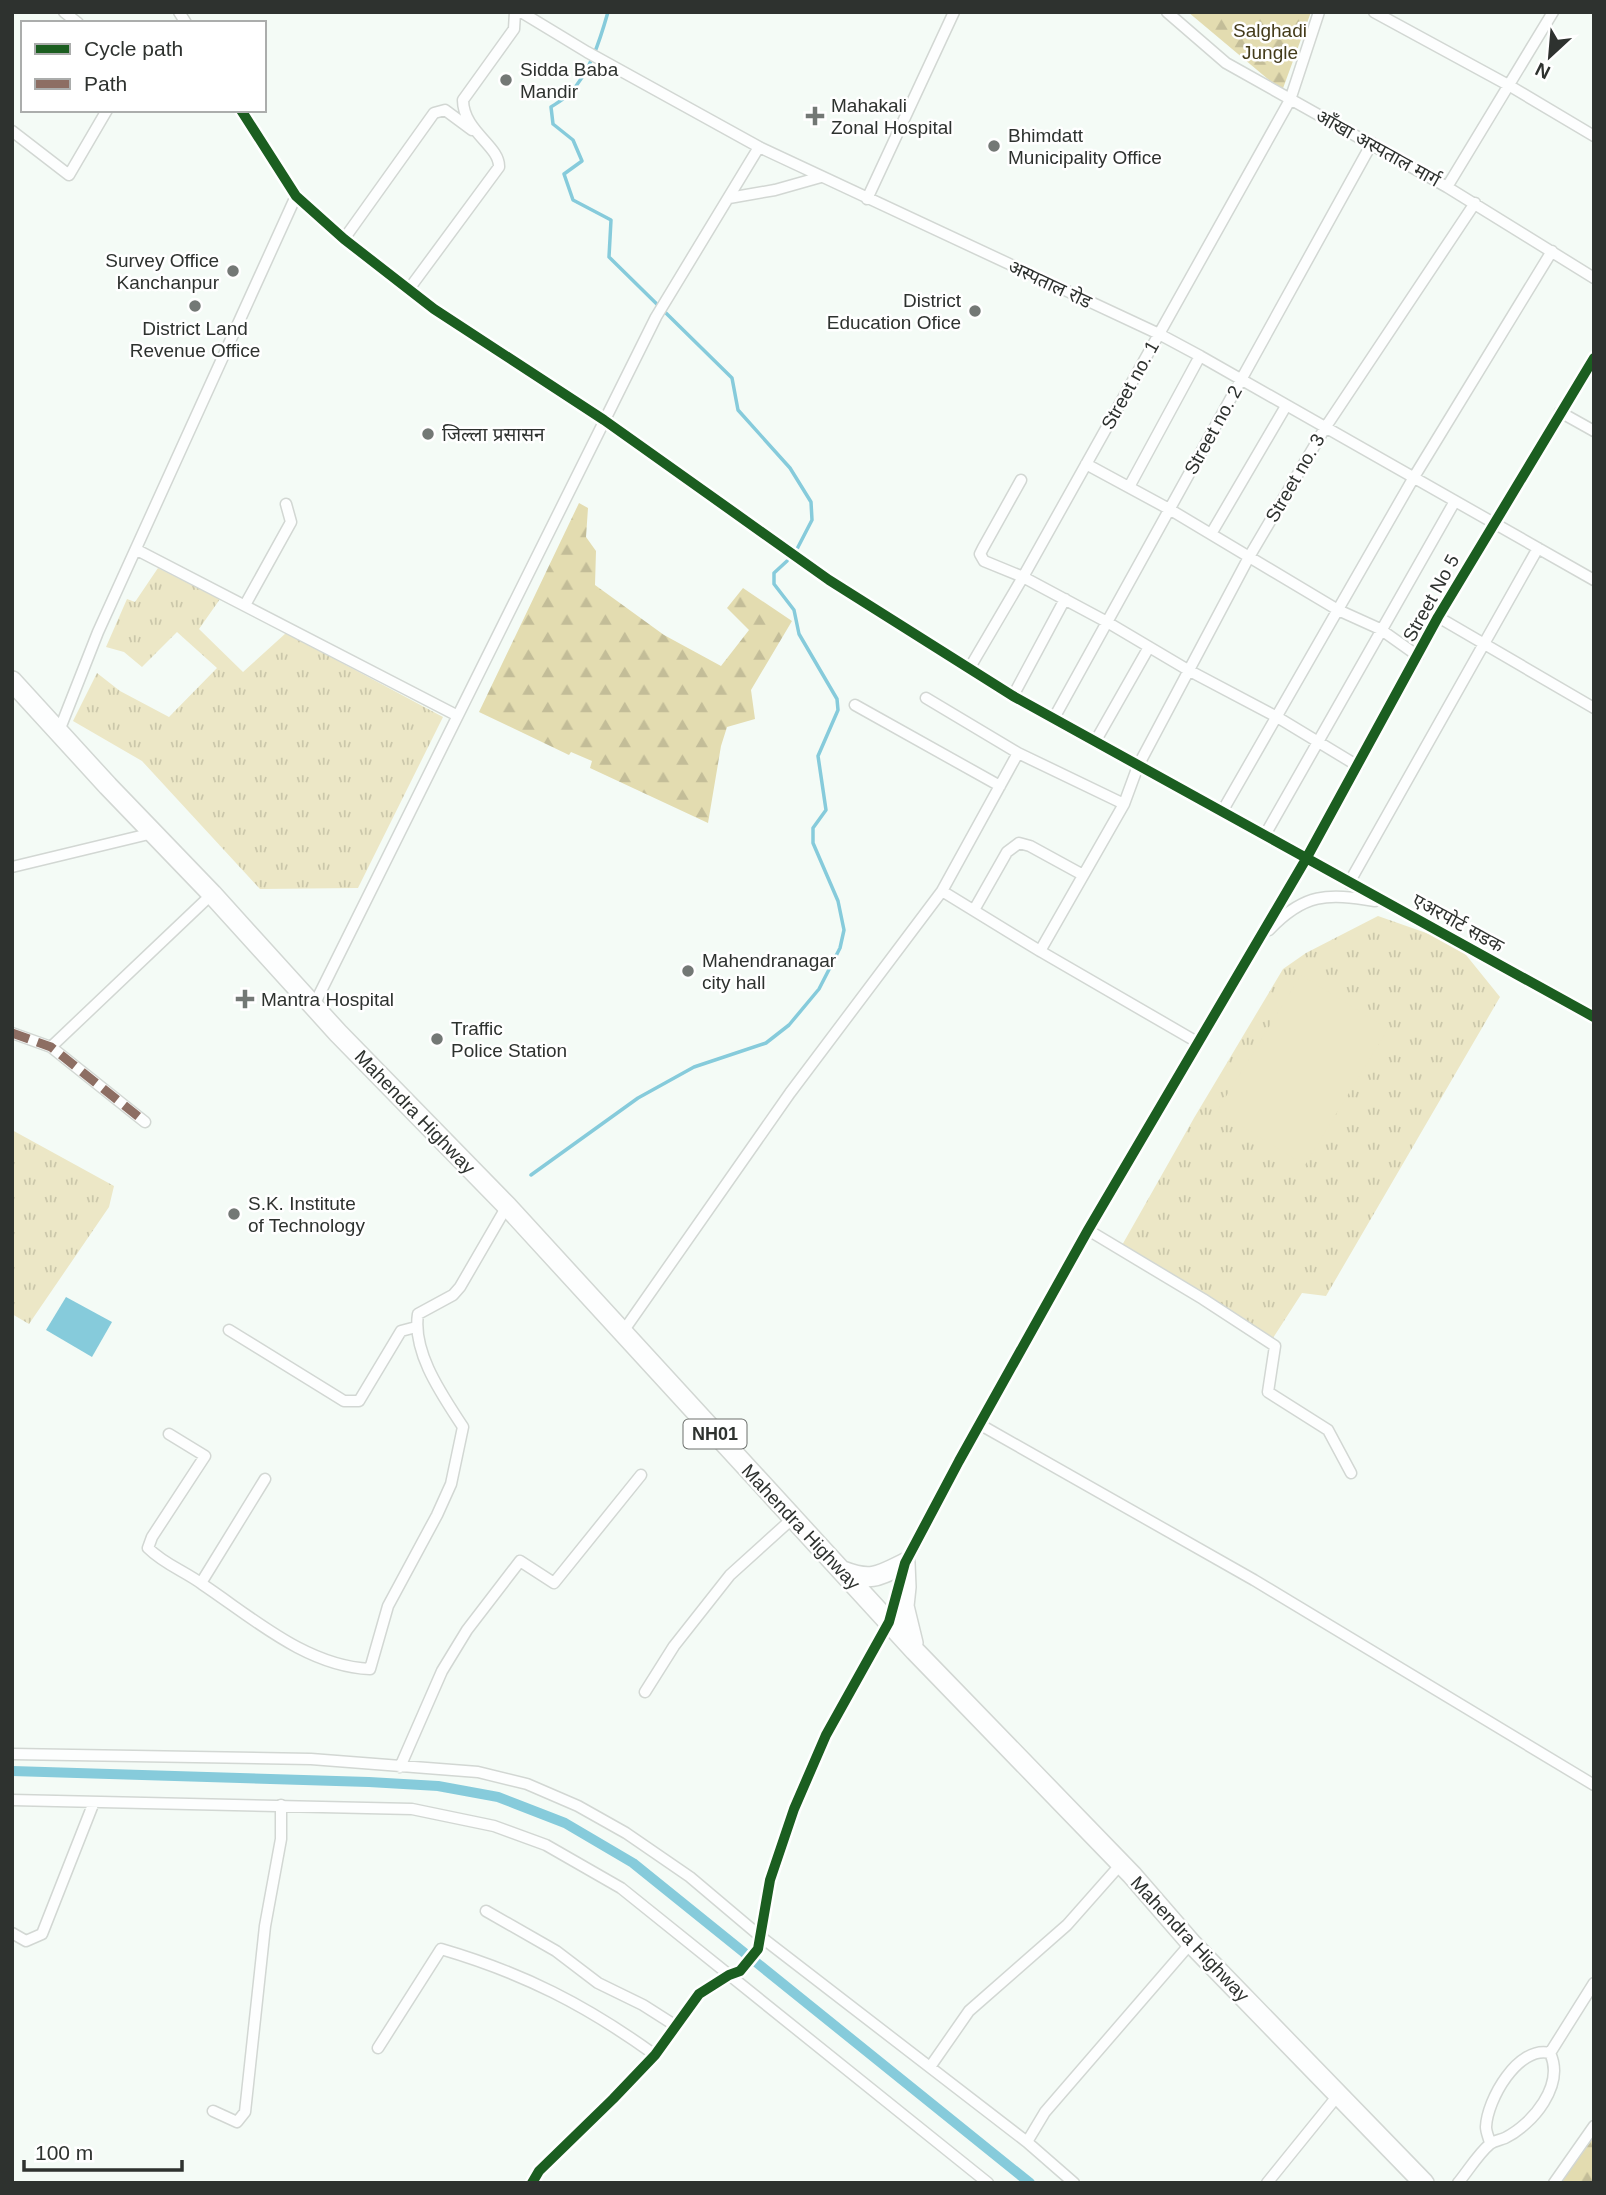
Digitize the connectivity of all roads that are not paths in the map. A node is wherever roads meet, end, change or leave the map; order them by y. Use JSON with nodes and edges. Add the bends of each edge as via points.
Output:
{"nodes":[{"id":1,"x":515,"y":12,"type":"edge"},
{"id":2,"x":521,"y":12,"type":"edge"},
{"id":3,"x":954,"y":12,"type":"edge"},
{"id":4,"x":1167,"y":12,"type":"edge"},
{"id":5,"x":1319,"y":12,"type":"edge"},
{"id":6,"x":1374,"y":12,"type":"edge"},
{"id":7,"x":1553,"y":12,"type":"edge"},
{"id":8,"x":1510,"y":86,"type":"junction"},
{"id":9,"x":1290,"y":100,"type":"junction"},
{"id":10,"x":106,"y":112,"type":"edge"},
{"id":11,"x":242,"y":112,"type":"edge"},
{"id":12,"x":472,"y":130,"type":"junction"},
{"id":13,"x":12,"y":131,"type":"edge"},
{"id":14,"x":1594,"y":136,"type":"edge"},
{"id":15,"x":1372,"y":143,"type":"junction"},
{"id":16,"x":759,"y":146,"type":"junction"},
{"id":17,"x":821,"y":177,"type":"junction"},
{"id":18,"x":1447,"y":187,"type":"junction"},
{"id":19,"x":296,"y":196,"type":"junction"},
{"id":20,"x":729,"y":198,"type":"junction"},
{"id":21,"x":867,"y":199,"type":"junction"},
{"id":22,"x":1475,"y":203,"type":"junction"},
{"id":23,"x":344,"y":239,"type":"junction"},
{"id":24,"x":1552,"y":251,"type":"junction"},
{"id":25,"x":1594,"y":278,"type":"edge"},
{"id":26,"x":409,"y":289,"type":"junction"},
{"id":27,"x":1159,"y":334,"type":"junction"},
{"id":28,"x":1200,"y":356,"type":"junction"},
{"id":29,"x":1594,"y":358,"type":"edge"},
{"id":30,"x":1241,"y":380,"type":"junction"},
{"id":31,"x":1286,"y":406,"type":"junction"},
{"id":32,"x":1560,"y":412,"type":"junction"},
{"id":33,"x":604,"y":420,"type":"junction"},
{"id":34,"x":1325,"y":428,"type":"junction"},
{"id":35,"x":1594,"y":431,"type":"edge"},
{"id":36,"x":1086,"y":464,"type":"junction"},
{"id":37,"x":1414,"y":477,"type":"junction"},
{"id":38,"x":1021,"y":480,"type":"dead end"},
{"id":39,"x":1129,"y":487,"type":"junction"},
{"id":40,"x":1455,"y":500,"type":"junction"},
{"id":41,"x":286,"y":504,"type":"dead end"},
{"id":42,"x":1169,"y":509,"type":"junction"},
{"id":43,"x":1494,"y":523,"type":"junction"},
{"id":44,"x":1211,"y":534,"type":"junction"},
{"id":45,"x":1538,"y":548,"type":"junction"},
{"id":46,"x":137,"y":550,"type":"junction"},
{"id":47,"x":1250,"y":557,"type":"junction"},
{"id":48,"x":1023,"y":577,"type":"junction"},
{"id":49,"x":1594,"y":580,"type":"edge"},
{"id":50,"x":1065,"y":599,"type":"junction"},
{"id":51,"x":244,"y":606,"type":"junction"},
{"id":52,"x":1338,"y":610,"type":"junction"},
{"id":53,"x":1438,"y":617,"type":"junction"},
{"id":54,"x":1107,"y":622,"type":"junction"},
{"id":55,"x":1380,"y":629,"type":"junction"},
{"id":56,"x":1484,"y":644,"type":"junction"},
{"id":57,"x":1149,"y":647,"type":"junction"},
{"id":58,"x":1418,"y":656,"type":"junction"},
{"id":59,"x":968,"y":669,"type":"junction"},
{"id":60,"x":1188,"y":670,"type":"junction"},
{"id":61,"x":12,"y":681,"type":"edge"},
{"id":62,"x":1013,"y":696,"type":"junction"},
{"id":63,"x":926,"y":698,"type":"dead end"},
{"id":64,"x":855,"y":705,"type":"dead end"},
{"id":65,"x":1594,"y":708,"type":"edge"},
{"id":66,"x":456,"y":715,"type":"junction"},
{"id":67,"x":1277,"y":717,"type":"junction"},
{"id":68,"x":1054,"y":718,"type":"junction"},
{"id":69,"x":59,"y":731,"type":"junction"},
{"id":70,"x":1095,"y":741,"type":"junction"},
{"id":71,"x":1319,"y":742,"type":"junction"},
{"id":72,"x":1018,"y":753,"type":"junction"},
{"id":73,"x":1138,"y":766,"type":"junction"},
{"id":74,"x":1358,"y":766,"type":"junction"},
{"id":75,"x":1000,"y":786,"type":"junction"},
{"id":76,"x":1124,"y":804,"type":"junction"},
{"id":77,"x":1223,"y":810,"type":"junction"},
{"id":78,"x":153,"y":833,"type":"junction"},
{"id":79,"x":1265,"y":835,"type":"junction"},
{"id":80,"x":1306,"y":859,"type":"junction"},
{"id":81,"x":12,"y":867,"type":"edge"},
{"id":82,"x":1083,"y":876,"type":"junction"},
{"id":83,"x":1349,"y":883,"type":"junction"},
{"id":84,"x":942,"y":891,"type":"junction"},
{"id":85,"x":212,"y":894,"type":"junction"},
{"id":86,"x":1384,"y":902,"type":"junction"},
{"id":87,"x":974,"y":910,"type":"junction"},
{"id":88,"x":1256,"y":944,"type":"junction"},
{"id":89,"x":1040,"y":951,"type":"junction"},
{"id":90,"x":314,"y":1005,"type":"junction"},
{"id":91,"x":1594,"y":1017,"type":"edge"},
{"id":92,"x":13,"y":1037,"type":"edge"},
{"id":93,"x":1197,"y":1042,"type":"junction"},
{"id":94,"x":51,"y":1047,"type":"junction"},
{"id":95,"x":145,"y":1122,"type":"dead end"},
{"id":96,"x":507,"y":1206,"type":"junction"},
{"id":97,"x":1088,"y":1230,"type":"junction"},
{"id":98,"x":416,"y":1327,"type":"junction"},
{"id":99,"x":229,"y":1330,"type":"dead end"},
{"id":100,"x":622,"y":1334,"type":"junction"},
{"id":101,"x":979,"y":1424,"type":"junction"},
{"id":102,"x":169,"y":1434,"type":"dead end"},
{"id":103,"x":1351,"y":1473,"type":"dead end"},
{"id":104,"x":641,"y":1475,"type":"dead end"},
{"id":105,"x":265,"y":1479,"type":"dead end"},
{"id":106,"x":793,"y":1518,"type":"junction"},
{"id":107,"x":905,"y":1563,"type":"junction"},
{"id":108,"x":839,"y":1569,"type":"junction"},
{"id":109,"x":201,"y":1583,"type":"junction"},
{"id":110,"x":889,"y":1622,"type":"junction"},
{"id":111,"x":915,"y":1651,"type":"junction"},
{"id":112,"x":645,"y":1692,"type":"dead end"},
{"id":113,"x":12,"y":1754,"type":"edge"},
{"id":114,"x":400,"y":1767,"type":"junction"},
{"id":115,"x":1594,"y":1785,"type":"edge"},
{"id":116,"x":12,"y":1800,"type":"edge"},
{"id":117,"x":94,"y":1802,"type":"junction"},
{"id":118,"x":281,"y":1805,"type":"junction"},
{"id":119,"x":1121,"y":1864,"type":"junction"},
{"id":120,"x":486,"y":1911,"type":"dead end"},
{"id":121,"x":12,"y":1933,"type":"edge"},
{"id":122,"x":761,"y":1937,"type":"junction"},
{"id":123,"x":1191,"y":1943,"type":"junction"},
{"id":124,"x":729,"y":1975,"type":"junction"},
{"id":125,"x":1594,"y":1983,"type":"edge"},
{"id":126,"x":676,"y":2026,"type":"junction"},
{"id":127,"x":378,"y":2048,"type":"dead end"},
{"id":128,"x":1550,"y":2053,"type":"junction"},
{"id":129,"x":655,"y":2055,"type":"junction"},
{"id":130,"x":930,"y":2067,"type":"junction"},
{"id":131,"x":1339,"y":2094,"type":"junction"},
{"id":132,"x":213,"y":2111,"type":"dead end"},
{"id":133,"x":1594,"y":2126,"type":"edge"},
{"id":134,"x":1027,"y":2141,"type":"junction"},
{"id":135,"x":1490,"y":2143,"type":"junction"},
{"id":136,"x":532,"y":2183,"type":"edge"},
{"id":137,"x":988,"y":2183,"type":"edge"},
{"id":138,"x":1074,"y":2183,"type":"edge"},
{"id":139,"x":1267,"y":2183,"type":"edge"},
{"id":140,"x":1424,"y":2183,"type":"edge"},
{"id":141,"x":1458,"y":2183,"type":"edge"},
{"id":142,"x":1554,"y":2183,"type":"edge"}],
"edges":[{"from":1,"to":12,"type":"street","via":[[514,29],[463,97]]},
{"from":2,"to":16,"type":"street","name":"अस्पताल रोड"},
{"from":3,"to":21,"type":"street"},
{"from":4,"to":9,"type":"street","name":"आँखा अस्पताल मार्ग","via":[[1226,64]]},
{"from":5,"to":9,"type":"street","name":"Street no. 1"},
{"from":6,"to":8,"type":"street"},
{"from":7,"to":8,"type":"street"},
{"from":8,"to":14,"type":"street"},
{"from":8,"to":18,"type":"street"},
{"from":9,"to":15,"type":"street","name":"आँखा अस्पताल मार्ग"},
{"from":9,"to":27,"type":"street","name":"Street no. 1"},
{"from":10,"to":13,"type":"street","via":[[69,175]]},
{"from":11,"to":19,"type":"street","name":"एअरपोर्ट सडक"},
{"from":12,"to":23,"type":"street","via":[[445,110],[434,113]]},
{"from":12,"to":26,"type":"street","via":[[496,154],[499,167]]},
{"from":15,"to":18,"type":"street","name":"आँखा अस्पताल मार्ग"},
{"from":15,"to":30,"type":"street","name":"Street no. 2"},
{"from":16,"to":17,"type":"street","name":"अस्पताल रोड"},
{"from":16,"to":20,"type":"street"},
{"from":17,"to":20,"type":"street"},
{"from":17,"to":21,"type":"street","name":"अस्पताल रोड"},
{"from":18,"to":22,"type":"street","name":"आँखा अस्पताल मार्ग"},
{"from":19,"to":23,"type":"street","name":"एअरपोर्ट सडक"},
{"from":19,"to":46,"type":"street"},
{"from":20,"to":33,"type":"street","via":[[656,317]]},
{"from":21,"to":27,"type":"street","name":"अस्पताल रोड"},
{"from":22,"to":24,"type":"street","name":"आँखा अस्पताल मार्ग"},
{"from":22,"to":34,"type":"street","name":"Street no. 3"},
{"from":23,"to":26,"type":"street","name":"एअरपोर्ट सडक"},
{"from":24,"to":25,"type":"street","name":"आँखा अस्पताल मार्ग"},
{"from":24,"to":37,"type":"street"},
{"from":26,"to":33,"type":"street","name":"एअरपोर्ट सडक"},
{"from":27,"to":28,"type":"street","name":"अस्पताल रोड"},
{"from":27,"to":36,"type":"street","name":"Street no. 1"},
{"from":28,"to":30,"type":"street","name":"अस्पताल रोड"},
{"from":28,"to":39,"type":"street"},
{"from":29,"to":32,"type":"street","name":"Street No 5"},
{"from":30,"to":31,"type":"street","name":"अस्पताल रोड"},
{"from":30,"to":42,"type":"street","name":"Street no. 2"},
{"from":31,"to":34,"type":"street","name":"अस्पताल रोड"},
{"from":31,"to":44,"type":"street"},
{"from":32,"to":35,"type":"street"},
{"from":32,"to":43,"type":"street","name":"Street No 5"},
{"from":33,"to":59,"type":"street","name":"एअरपोर्ट सडक","via":[[829,580]]},
{"from":33,"to":66,"type":"street"},
{"from":34,"to":37,"type":"street","name":"अस्पताल रोड"},
{"from":34,"to":47,"type":"street","name":"Street no. 3"},
{"from":36,"to":39,"type":"street"},
{"from":36,"to":48,"type":"street","name":"Street no. 1"},
{"from":37,"to":40,"type":"street","name":"अस्पताल रोड"},
{"from":37,"to":52,"type":"street"},
{"from":38,"to":48,"type":"street","via":[[980,554],[984,561]]},
{"from":39,"to":42,"type":"street"},
{"from":40,"to":43,"type":"street","name":"अस्पताल रोड"},
{"from":40,"to":55,"type":"street"},
{"from":41,"to":51,"type":"street","via":[[291,522]]},
{"from":42,"to":44,"type":"street"},
{"from":42,"to":54,"type":"street","name":"Street no. 2"},
{"from":43,"to":45,"type":"street","name":"अस्पताल रोड"},
{"from":43,"to":53,"type":"street","name":"Street No 5"},
{"from":44,"to":47,"type":"street"},
{"from":45,"to":49,"type":"street","name":"अस्पताल रोड"},
{"from":45,"to":56,"type":"street"},
{"from":46,"to":51,"type":"street"},
{"from":46,"to":69,"type":"street"},
{"from":47,"to":52,"type":"street"},
{"from":47,"to":60,"type":"street","name":"Street no. 3"},
{"from":48,"to":50,"type":"street"},
{"from":48,"to":59,"type":"street","name":"Street no. 1"},
{"from":50,"to":54,"type":"street"},
{"from":50,"to":62,"type":"street"},
{"from":51,"to":66,"type":"street"},
{"from":52,"to":55,"type":"street"},
{"from":52,"to":67,"type":"street"},
{"from":53,"to":56,"type":"street"},
{"from":53,"to":58,"type":"street","name":"Street No 5"},
{"from":54,"to":57,"type":"street"},
{"from":54,"to":68,"type":"street","name":"Street no. 2"},
{"from":55,"to":58,"type":"street"},
{"from":55,"to":71,"type":"street"},
{"from":56,"to":65,"type":"street"},
{"from":56,"to":83,"type":"street"},
{"from":57,"to":60,"type":"street"},
{"from":57,"to":70,"type":"street"},
{"from":58,"to":74,"type":"street","name":"Street No 5"},
{"from":59,"to":62,"type":"street","name":"एअरपोर्ट सडक"},
{"from":60,"to":67,"type":"street"},
{"from":60,"to":73,"type":"street","name":"Street no. 3"},
{"from":61,"to":69,"type":"highway","name":"Mahendra Highway","number":"NH01"},
{"from":62,"to":68,"type":"street","name":"एअरपोर्ट सडक"},
{"from":63,"to":72,"type":"street"},
{"from":64,"to":75,"type":"street"},
{"from":66,"to":90,"type":"street"},
{"from":67,"to":71,"type":"street"},
{"from":67,"to":77,"type":"street"},
{"from":68,"to":70,"type":"street","name":"एअरपोर्ट सडक"},
{"from":69,"to":78,"type":"highway","name":"Mahendra Highway","number":"NH01"},
{"from":70,"to":73,"type":"street","name":"एअरपोर्ट सडक"},
{"from":71,"to":74,"type":"street"},
{"from":71,"to":79,"type":"street"},
{"from":72,"to":75,"type":"street"},
{"from":72,"to":76,"type":"street"},
{"from":73,"to":76,"type":"street","name":"Street no. 3"},
{"from":73,"to":77,"type":"street","name":"एअरपोर्ट सडक"},
{"from":74,"to":80,"type":"street","name":"Street No 5"},
{"from":75,"to":84,"type":"street"},
{"from":76,"to":82,"type":"street","name":"Street no. 3"},
{"from":77,"to":79,"type":"street","name":"एअरपोर्ट सडक"},
{"from":78,"to":81,"type":"street"},
{"from":78,"to":85,"type":"highway","name":"Mahendra Highway","number":"NH01"},
{"from":79,"to":80,"type":"street","name":"एअरपोर्ट सडक"},
{"from":80,"to":83,"type":"street","name":"एअरपोर्ट सडक"},
{"from":80,"to":88,"type":"street","name":"Street No 5"},
{"from":82,"to":87,"type":"street","via":[[1019,842],[1007,852]]},
{"from":82,"to":89,"type":"street","name":"Street no. 3"},
{"from":83,"to":86,"type":"street","name":"एअरपोर्ट सडक"},
{"from":84,"to":87,"type":"street"},
{"from":84,"to":100,"type":"street","via":[[790,1093]]},
{"from":85,"to":90,"type":"highway","name":"Mahendra Highway","number":"NH01"},
{"from":85,"to":94,"type":"street"},
{"from":86,"to":88,"type":"street","via":[[1317,898],[1286,912]]},
{"from":86,"to":91,"type":"street","name":"एअरपोर्ट सडक"},
{"from":87,"to":89,"type":"street"},
{"from":88,"to":93,"type":"street"},
{"from":89,"to":93,"type":"street"},
{"from":90,"to":96,"type":"highway","name":"Mahendra Highway","number":"NH01"},
{"from":92,"to":94,"type":"street"},
{"from":93,"to":97,"type":"street"},
{"from":94,"to":95,"type":"street"},
{"from":96,"to":98,"type":"street","via":[[460,1287],[418,1314]]},
{"from":96,"to":100,"type":"highway","name":"Mahendra Highway","number":"NH01"},
{"from":97,"to":101,"type":"street"},
{"from":97,"to":103,"type":"street","via":[[1275,1346],[1268,1392],[1328,1430]]},
{"from":98,"to":99,"type":"street","via":[[401,1331],[359,1401],[344,1401]]},
{"from":98,"to":109,"type":"street","via":[[431,1377],[463,1427],[451,1485],[388,1606],[370,1669],[350,1668],[282,1640]]},
{"from":100,"to":106,"type":"highway","name":"Mahendra Highway","number":"NH01"},
{"from":101,"to":107,"type":"street"},
{"from":101,"to":115,"type":"street","via":[[1254,1580]]},
{"from":102,"to":109,"type":"street","via":[[205,1456],[148,1548]]},
{"from":104,"to":114,"type":"street","via":[[554,1583],[520,1561],[442,1671]]},
{"from":105,"to":109,"type":"street"},
{"from":106,"to":108,"type":"highway","name":"Mahendra Highway","number":"NH01"},
{"from":106,"to":112,"type":"street","via":[[730,1575],[674,1646]]},
{"from":107,"to":108,"type":"highway","via":[[874,1578]]},
{"from":107,"to":110,"type":"street"},
{"from":107,"to":111,"type":"highway","via":[[905,1620]]},
{"from":108,"to":110,"type":"highway","name":"Mahendra Highway","number":"NH01"},
{"from":110,"to":111,"type":"highway","name":"Mahendra Highway","number":"NH01"},
{"from":110,"to":122,"type":"street","via":[[826,1735],[794,1809],[770,1881]]},
{"from":111,"to":119,"type":"highway","name":"Mahendra Highway","number":"NH01"},
{"from":113,"to":114,"type":"street","via":[[312,1759]]},
{"from":114,"to":122,"type":"street","via":[[478,1772],[527,1784],[578,1806],[690,1877]]},
{"from":116,"to":117,"type":"street"},
{"from":117,"to":118,"type":"street"},
{"from":117,"to":121,"type":"street","via":[[42,1934],[26,1941]]},
{"from":118,"to":124,"type":"street","via":[[412,1809],[494,1826],[546,1845],[621,1888]]},
{"from":118,"to":132,"type":"street","via":[[282,1839],[265,1926],[245,2112],[237,2122]]},
{"from":119,"to":123,"type":"highway","name":"Mahendra Highway","number":"NH01"},
{"from":119,"to":130,"type":"street","via":[[1067,1925],[969,2011]]},
{"from":120,"to":126,"type":"street","via":[[556,1951],[598,1983]]},
{"from":122,"to":124,"type":"street","via":[[746,1966]]},
{"from":122,"to":130,"type":"street"},
{"from":123,"to":131,"type":"highway","name":"Mahendra Highway","number":"NH01"},
{"from":123,"to":134,"type":"street","via":[[1045,2112]]},
{"from":124,"to":126,"type":"street","via":[[699,1994]]},
{"from":124,"to":137,"type":"street"},
{"from":125,"to":128,"type":"street"},
{"from":126,"to":129,"type":"street"},
{"from":127,"to":129,"type":"street","via":[[441,1949],[544,1987],[611,2023]]},
{"from":128,"to":135,"type":"street","via":[[1555,2064],[1548,2095],[1534,2117]]},
{"from":128,"to":135,"type":"street","via":[[1534,2053],[1498,2088],[1486,2129]]},
{"from":129,"to":136,"type":"street"},
{"from":130,"to":134,"type":"street"},
{"from":131,"to":139,"type":"street"},
{"from":131,"to":140,"type":"highway","name":"Mahendra Highway","number":"NH01"},
{"from":133,"to":142,"type":"street"},
{"from":134,"to":138,"type":"street"},
{"from":135,"to":141,"type":"street"}]}
